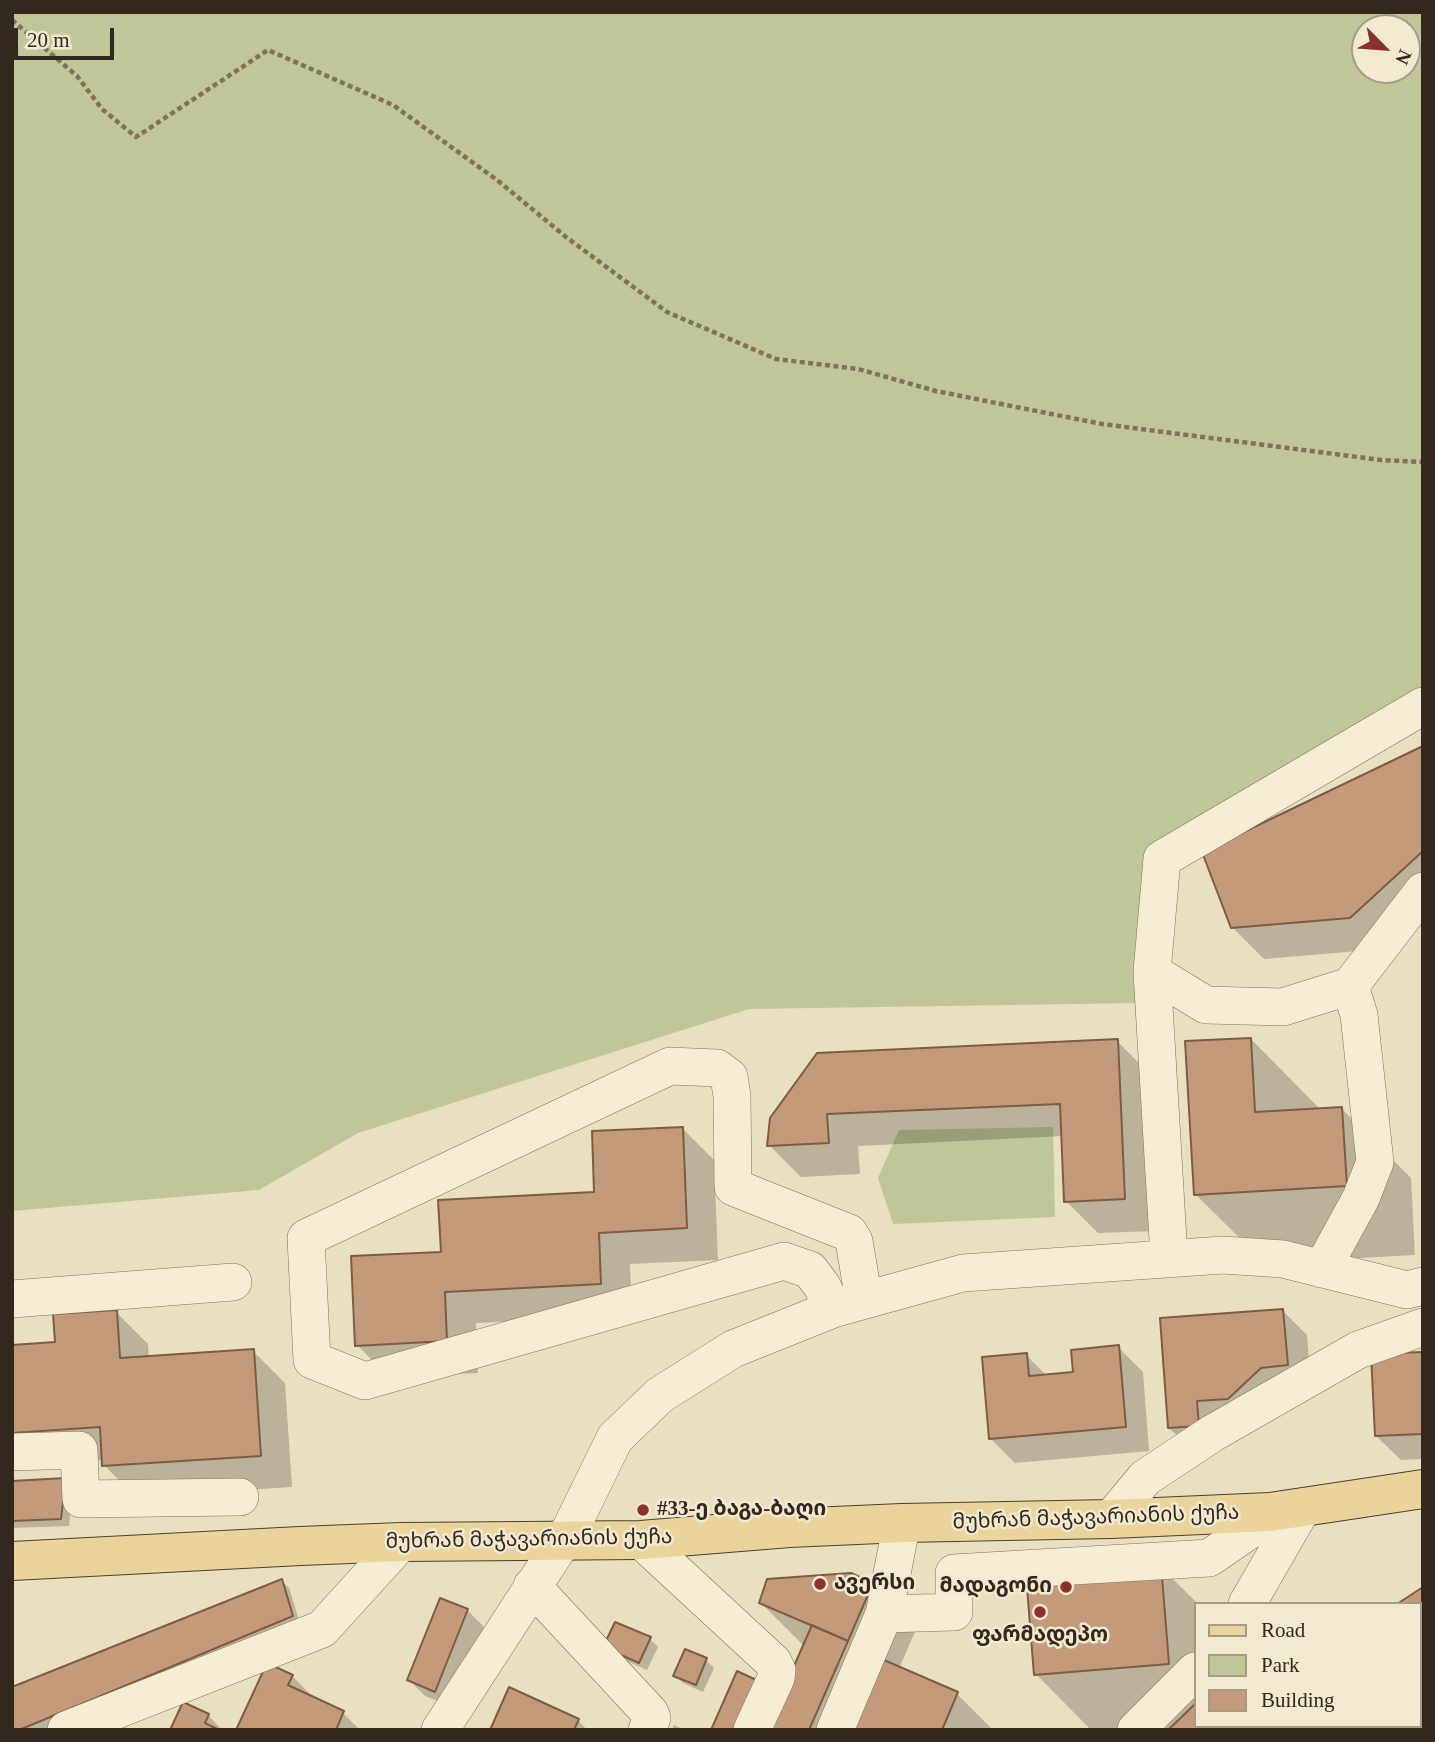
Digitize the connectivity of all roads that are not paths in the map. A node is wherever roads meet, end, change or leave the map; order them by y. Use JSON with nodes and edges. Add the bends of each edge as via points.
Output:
{"nodes":[{"id":1,"x":1423,"y":706,"type":"edge"},
{"id":2,"x":1423,"y":891,"type":"edge"},
{"id":3,"x":1152,"y":972,"type":"junction"},
{"id":4,"x":1350,"y":986,"type":"junction"},
{"id":5,"x":1169,"y":1257,"type":"junction"},
{"id":6,"x":1322,"y":1269,"type":"junction"},
{"id":7,"x":233,"y":1282,"type":"dead end"},
{"id":8,"x":1423,"y":1286,"type":"edge"},
{"id":9,"x":12,"y":1300,"type":"edge"},
{"id":10,"x":848,"y":1304,"type":"junction"},
{"id":11,"x":1423,"y":1327,"type":"edge"},
{"id":12,"x":12,"y":1452,"type":"edge"},
{"id":13,"x":1423,"y":1489,"type":"edge"},
{"id":14,"x":240,"y":1497,"type":"dead end"},
{"id":15,"x":1286,"y":1510,"type":"junction"},
{"id":16,"x":1111,"y":1519,"type":"junction"},
{"id":17,"x":902,"y":1523,"type":"junction"},
{"id":18,"x":948,"y":1523,"type":"junction"},
{"id":19,"x":641,"y":1540,"type":"junction"},
{"id":20,"x":562,"y":1541,"type":"junction"},
{"id":21,"x":401,"y":1542,"type":"junction"},
{"id":22,"x":12,"y":1561,"type":"edge"},
{"id":23,"x":954,"y":1573,"type":"junction"},
{"id":24,"x":532,"y":1586,"type":"junction"},
{"id":25,"x":1248,"y":1602,"type":"edge"},
{"id":26,"x":884,"y":1614,"type":"junction"},
{"id":27,"x":1194,"y":1672,"type":"edge"},
{"id":28,"x":66,"y":1730,"type":"edge"},
{"id":29,"x":440,"y":1730,"type":"edge"},
{"id":30,"x":648,"y":1730,"type":"edge"},
{"id":31,"x":752,"y":1730,"type":"edge"},
{"id":32,"x":835,"y":1730,"type":"edge"},
{"id":33,"x":1136,"y":1730,"type":"edge"}],
"edges":[{"from":1,"to":3,"type":"street","via":[[1162,859]]},
{"from":2,"to":4,"type":"street"},
{"from":3,"to":4,"type":"street","via":[[1206,1005],[1283,1006]]},
{"from":3,"to":5,"type":"street"},
{"from":4,"to":6,"type":"street","via":[[1359,1015],[1375,1162]]},
{"from":5,"to":6,"type":"street","via":[[1283,1259]]},
{"from":5,"to":10,"type":"street","via":[[964,1273]]},
{"from":6,"to":8,"type":"street","via":[[1407,1290]]},
{"from":7,"to":9,"type":"street"},
{"from":10,"to":10,"type":"street","via":[[822,1286],[810,1270],[784,1261],[365,1381],[312,1360],[306,1238],[670,1066],[717,1068],[729,1077],[732,1096],[733,1187],[849,1233],[854,1241]]},
{"from":10,"to":20,"type":"street","via":[[733,1349],[660,1395],[615,1438]]},
{"from":11,"to":16,"type":"street","via":[[1358,1350],[1213,1433],[1145,1478]]},
{"from":12,"to":14,"type":"street","via":[[79,1450],[81,1499]]},
{"from":13,"to":15,"type":"main road","name":"მუხრან მაჭავარიანის ქუჩა"},
{"from":15,"to":16,"type":"main road","name":"მუხრან მაჭავარიანის ქუჩა"},
{"from":15,"to":23,"type":"street","via":[[1209,1558]]},
{"from":15,"to":25,"type":"street"},
{"from":16,"to":18,"type":"main road","name":"მუხრან მაჭავარიანის ქუჩა"},
{"from":17,"to":18,"type":"main road","name":"მუხრან მაჭავარიანის ქუჩა"},
{"from":17,"to":19,"type":"main road","name":"მუხრან მაჭავარიანის ქუჩა"},
{"from":17,"to":26,"type":"street"},
{"from":18,"to":23,"type":"street"},
{"from":19,"to":20,"type":"main road","name":"მუხრან მაჭავარიანის ქუჩა"},
{"from":19,"to":31,"type":"street","via":[[774,1662],[776,1678]]},
{"from":20,"to":21,"type":"main road","name":"მუხრან მაჭავარიანის ქუჩა"},
{"from":20,"to":24,"type":"street"},
{"from":21,"to":22,"type":"main road","name":"მუხრან მაჭავარიანის ქუჩა"},
{"from":21,"to":28,"type":"street","via":[[322,1629]]},
{"from":23,"to":26,"type":"street","via":[[954,1612]]},
{"from":24,"to":29,"type":"street"},
{"from":24,"to":30,"type":"street","via":[[650,1713]]},
{"from":26,"to":32,"type":"street"},
{"from":27,"to":33,"type":"street"}]}
